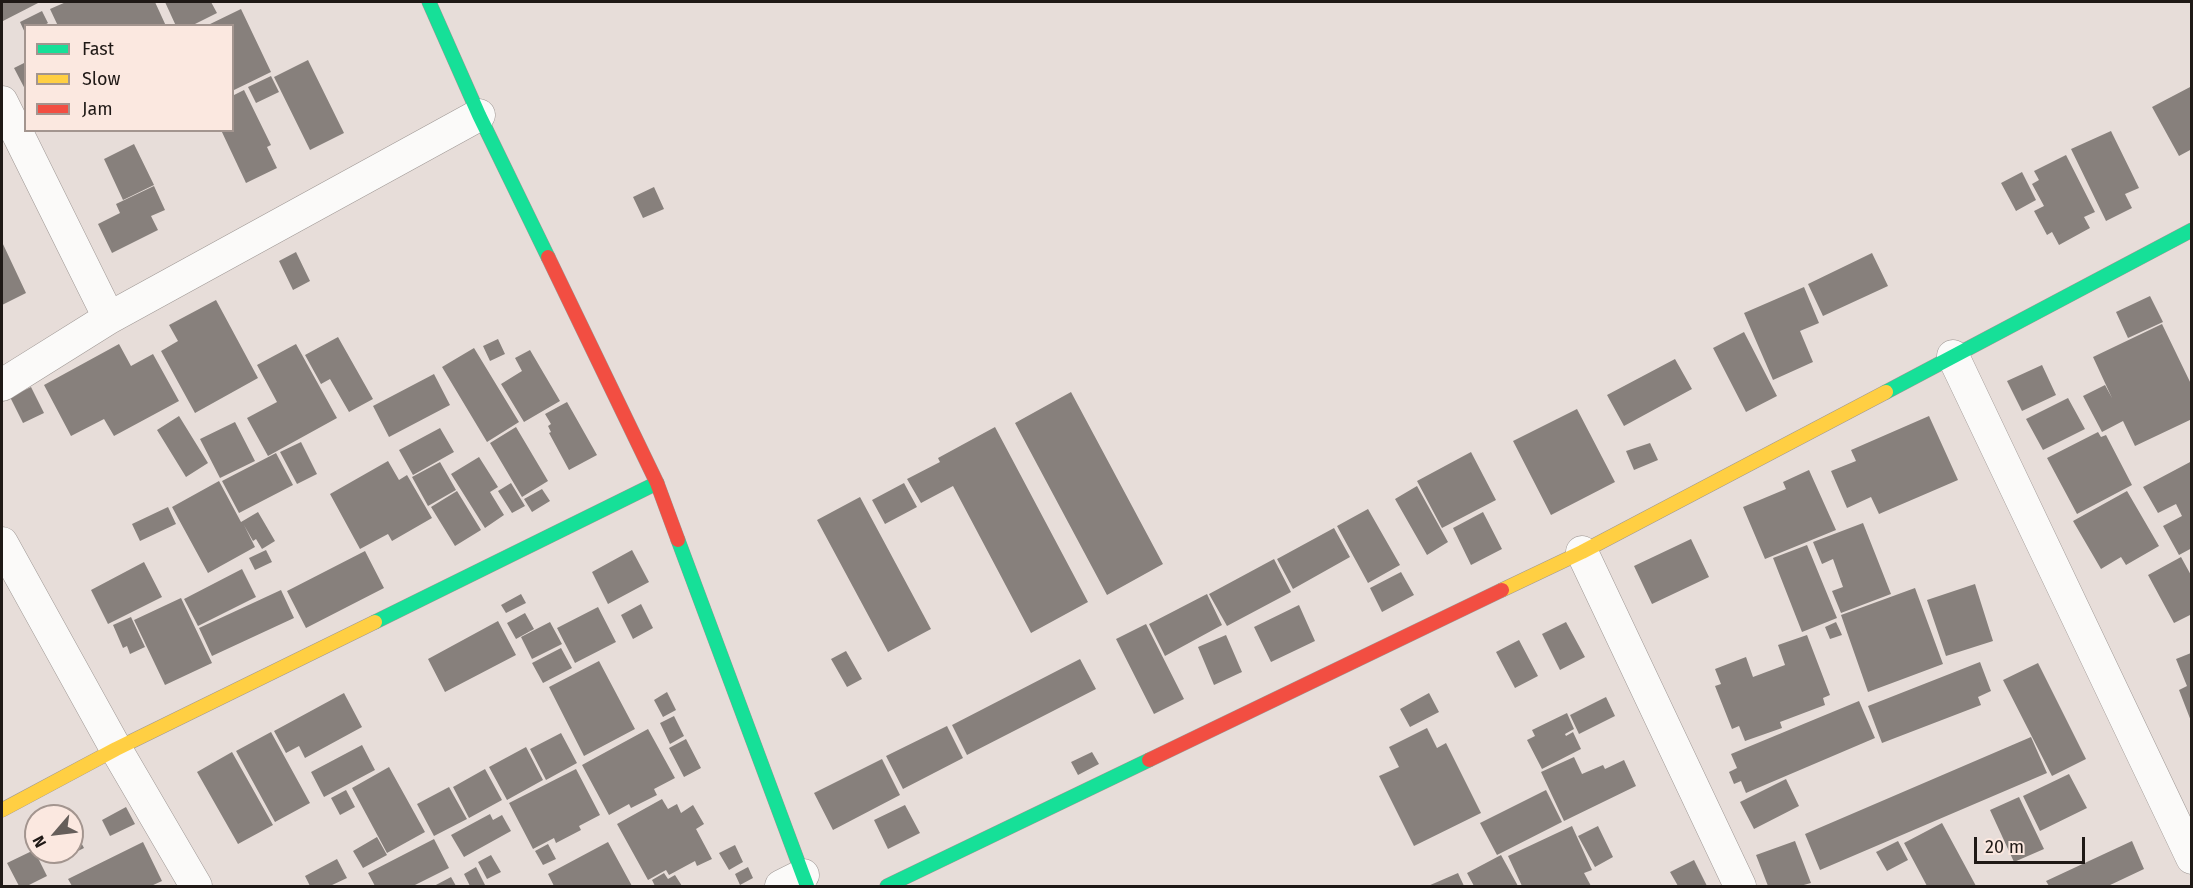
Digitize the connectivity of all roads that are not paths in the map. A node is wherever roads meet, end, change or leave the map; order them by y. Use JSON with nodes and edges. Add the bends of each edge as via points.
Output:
{"nodes":[{"id":1,"x":429,"y":2,"type":"edge"},
{"id":2,"x":2,"y":102,"type":"edge"},
{"id":3,"x":479,"y":115,"type":"junction"},
{"id":4,"x":2192,"y":230,"type":"edge"},
{"id":5,"x":109,"y":318,"type":"junction"},
{"id":6,"x":1953,"y":356,"type":"junction"},
{"id":7,"x":2,"y":385,"type":"edge"},
{"id":8,"x":657,"y":483,"type":"junction"},
{"id":9,"x":2,"y":543,"type":"edge"},
{"id":10,"x":1582,"y":552,"type":"junction"},
{"id":11,"x":116,"y":749,"type":"junction"},
{"id":12,"x":2,"y":810,"type":"edge"},
{"id":13,"x":2192,"y":858,"type":"edge"},
{"id":14,"x":797,"y":883,"type":"edge"},
{"id":15,"x":196,"y":886,"type":"edge"},
{"id":16,"x":887,"y":886,"type":"edge"},
{"id":17,"x":1740,"y":886,"type":"edge"}],
"edges":[{"from":1,"to":3,"type":"street"},
{"from":2,"to":5,"type":"street"},
{"from":3,"to":5,"type":"street"},
{"from":3,"to":8,"type":"street"},
{"from":4,"to":6,"type":"street"},
{"from":5,"to":7,"type":"street"},
{"from":6,"to":10,"type":"street"},
{"from":6,"to":13,"type":"street"},
{"from":8,"to":11,"type":"street"},
{"from":8,"to":14,"type":"street"},
{"from":9,"to":11,"type":"street"},
{"from":10,"to":16,"type":"street"},
{"from":10,"to":17,"type":"street"},
{"from":11,"to":12,"type":"street"},
{"from":11,"to":15,"type":"street"}]}
